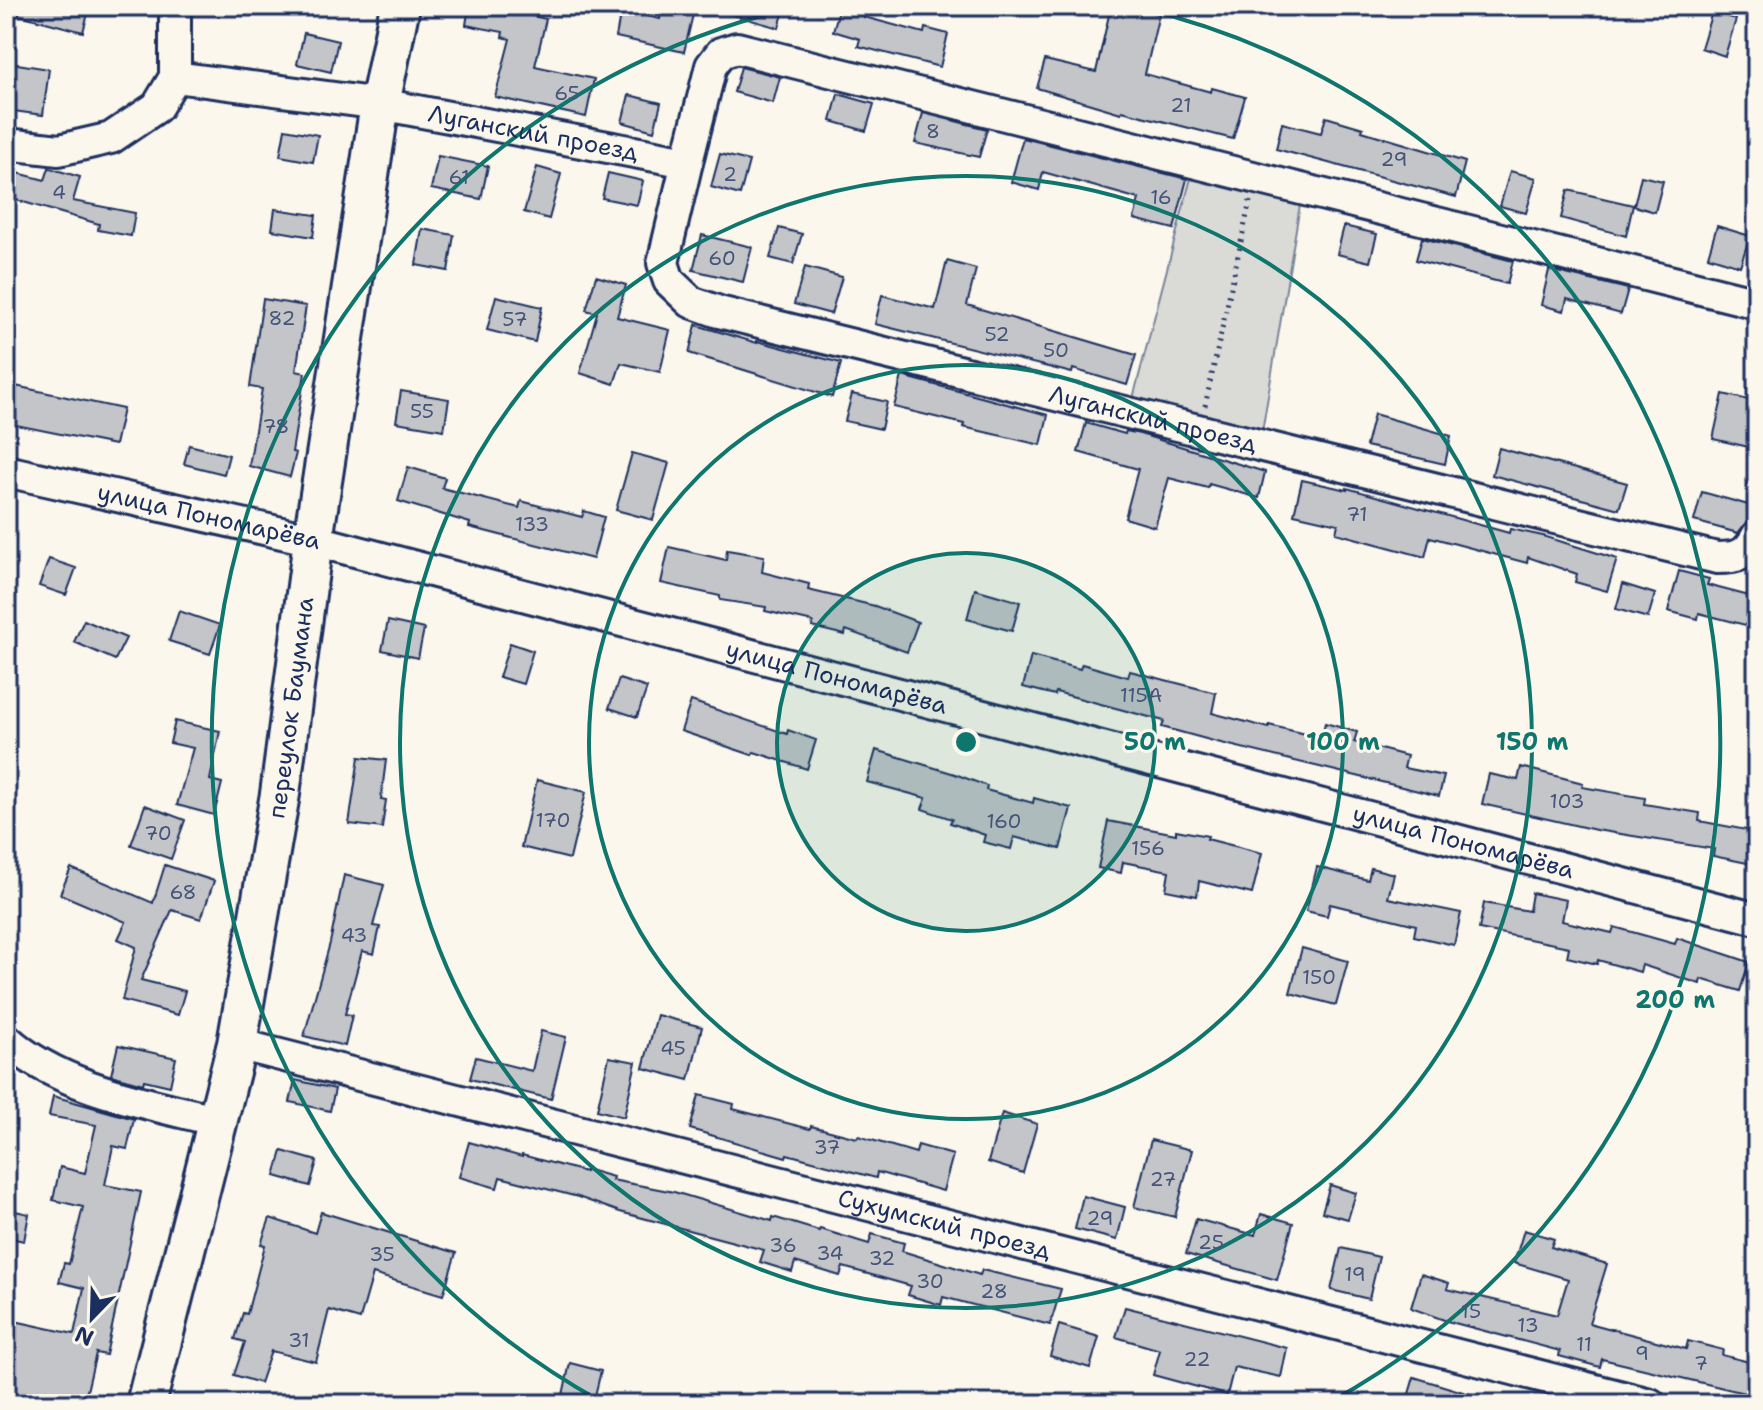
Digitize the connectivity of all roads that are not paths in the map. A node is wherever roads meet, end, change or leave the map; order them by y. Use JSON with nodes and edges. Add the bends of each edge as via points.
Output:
{"nodes":[{"id":1,"x":175,"y":6,"type":"edge"},
{"id":2,"x":400,"y":6,"type":"edge"},
{"id":3,"x":175,"y":77,"type":"junction"},
{"id":4,"x":380,"y":104,"type":"junction"},
{"id":5,"x":6,"y":144,"type":"edge"},
{"id":6,"x":687,"y":162,"type":"junction"},
{"id":7,"x":1757,"y":303,"type":"edge"},
{"id":8,"x":6,"y":471,"type":"edge"},
{"id":9,"x":1757,"y":536,"type":"edge"},
{"id":10,"x":313,"y":540,"type":"junction"},
{"id":11,"x":1757,"y":919,"type":"edge"},
{"id":12,"x":6,"y":1039,"type":"edge"},
{"id":13,"x":237,"y":1044,"type":"junction"},
{"id":14,"x":218,"y":1121,"type":"junction"},
{"id":15,"x":146,"y":1404,"type":"edge"},
{"id":16,"x":1650,"y":1404,"type":"edge"}],
"edges":[{"from":1,"to":3,"type":"street"},
{"from":2,"to":4,"type":"street","name":"переулок Баумана"},
{"from":3,"to":4,"type":"street","name":"Луганский проезд"},
{"from":3,"to":5,"type":"street","via":[[157,107],[111,138],[59,150]]},
{"from":4,"to":6,"type":"street","name":"Луганский проезд"},
{"from":4,"to":10,"type":"street","name":"переулок Баумана"},
{"from":6,"to":7,"type":"street","name":"Луганский проезд","via":[[711,66],[721,53],[737,48]]},
{"from":6,"to":9,"type":"street","name":"Луганский проезд","via":[[663,263],[669,281],[691,302],[719,312],[1717,558],[1736,558],[1750,550]]},
{"from":8,"to":10,"type":"street","name":"улица Пономарёва"},
{"from":10,"to":11,"type":"street","name":"улица Пономарёва"},
{"from":10,"to":13,"type":"street","name":"переулок Баумана","via":[[280,794]]},
{"from":12,"to":14,"type":"street","via":[[27,1058],[109,1093]]},
{"from":13,"to":14,"type":"street","name":"переулок Баумана"},
{"from":13,"to":16,"type":"street","name":"Сухумский проезд"},
{"from":14,"to":15,"type":"street","name":"переулок Баумана"}]}
